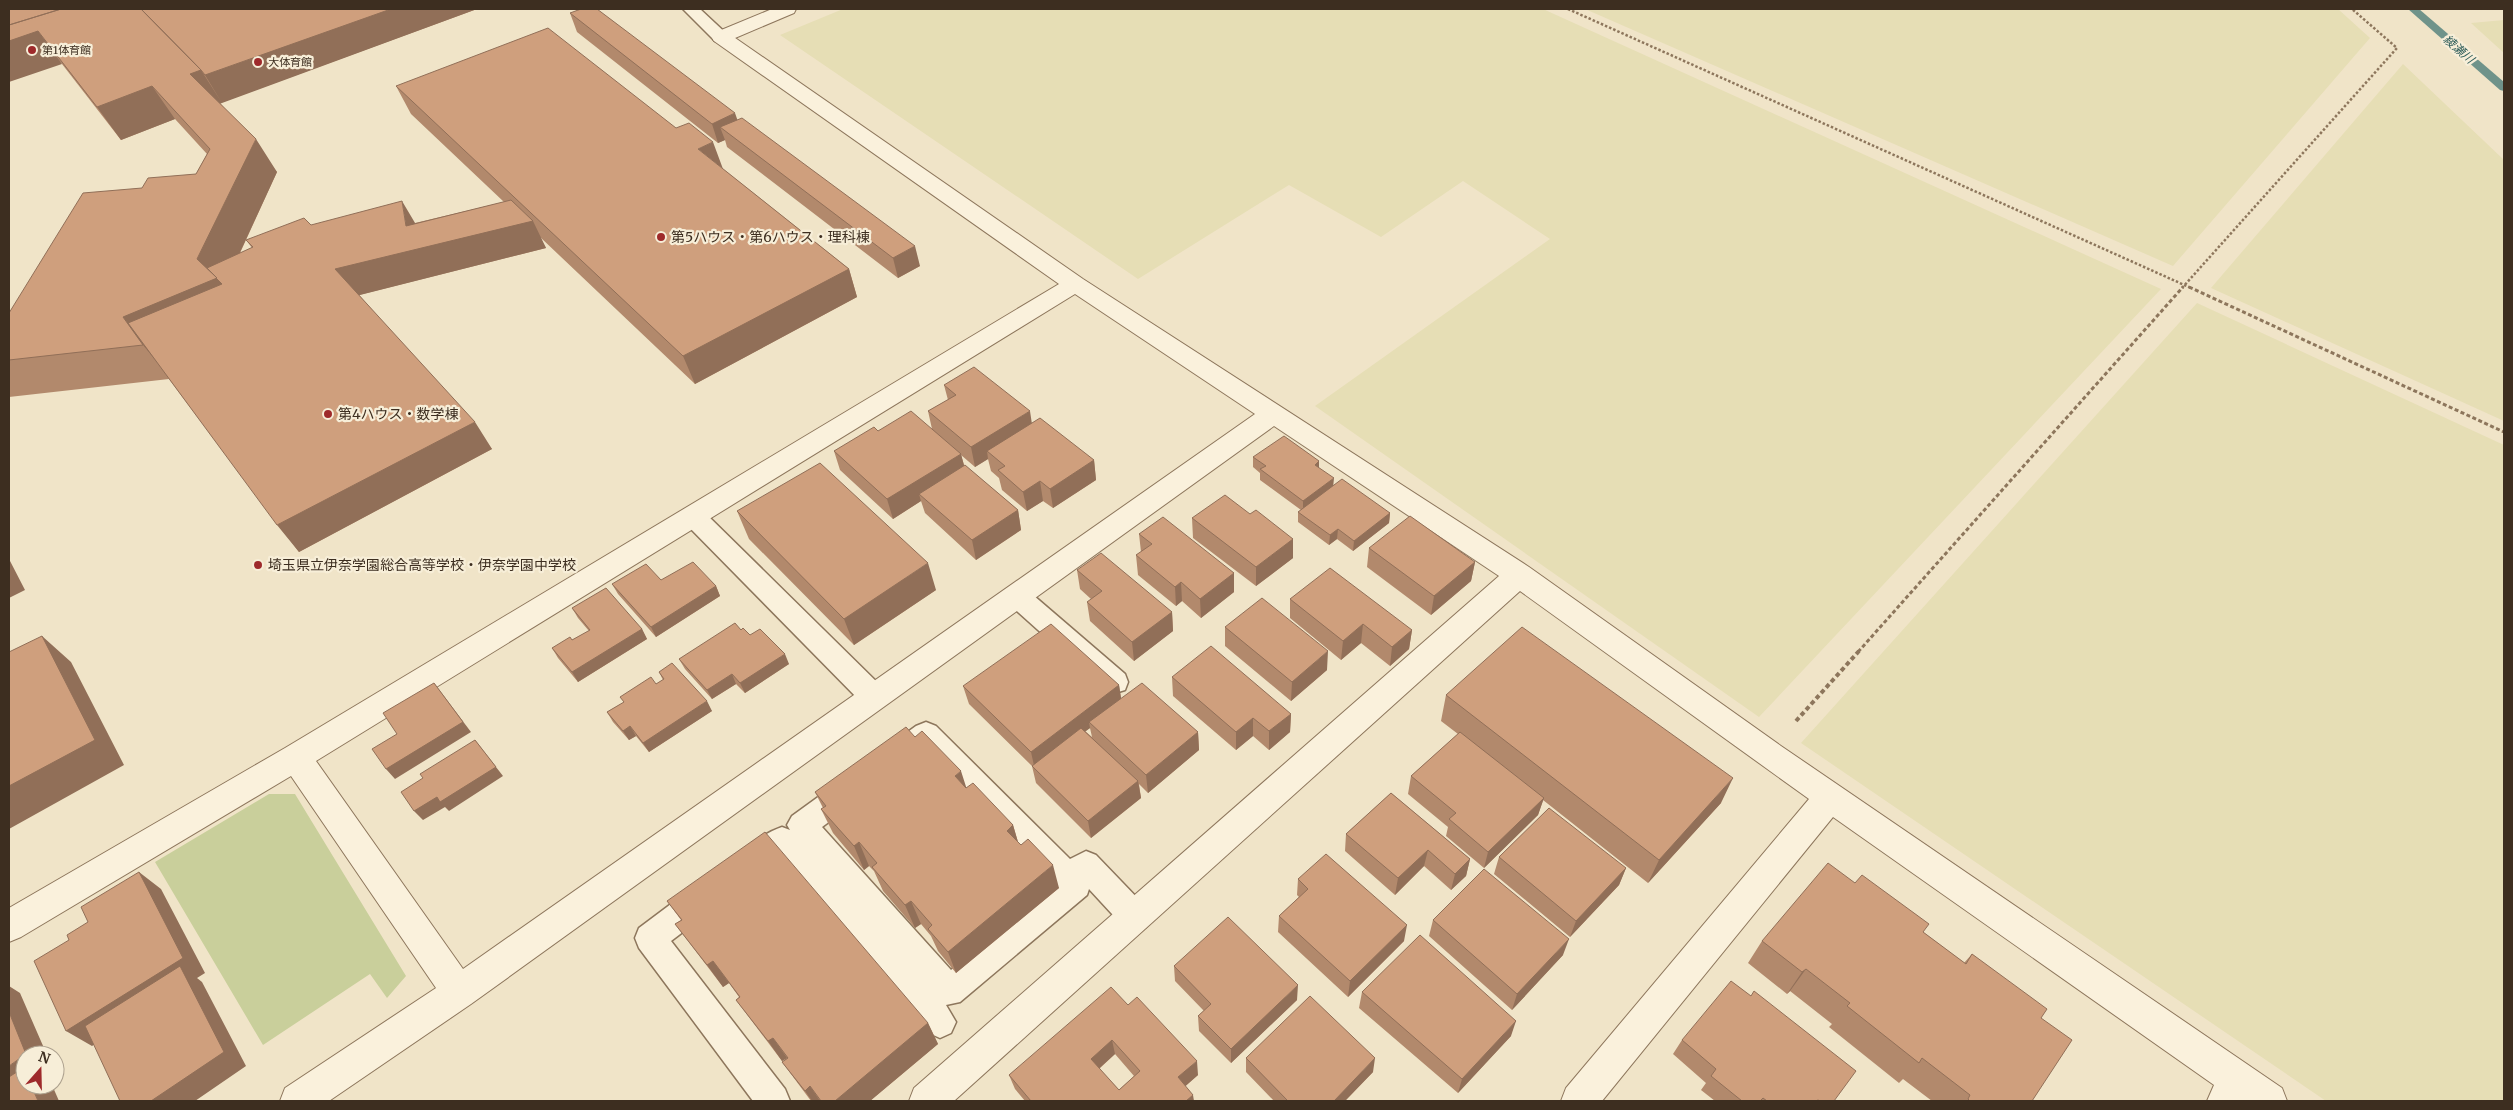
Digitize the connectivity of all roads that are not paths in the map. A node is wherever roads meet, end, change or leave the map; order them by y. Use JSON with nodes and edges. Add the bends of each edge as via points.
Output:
{"nodes":[{"id":1,"x":691,"y":9,"type":"edge"},
{"id":2,"x":787,"y":9,"type":"edge"},
{"id":3,"x":721,"y":36,"type":"junction"},
{"id":4,"x":1075,"y":284,"type":"junction"},
{"id":5,"x":1275,"y":413,"type":"junction"},
{"id":6,"x":693,"y":516,"type":"junction"},
{"id":7,"x":1519,"y":575,"type":"junction"},
{"id":8,"x":1017,"y":596,"type":"junction"},
{"id":9,"x":1115,"y":682,"type":"edge"},
{"id":10,"x":874,"y":697,"type":"junction"},
{"id":11,"x":296,"y":757,"type":"junction"},
{"id":12,"x":1830,"y":797,"type":"junction"},
{"id":13,"x":1069,"y":878,"type":"junction"},
{"id":14,"x":1135,"y":917,"type":"junction"},
{"id":15,"x":9,"y":926,"type":"edge"},
{"id":16,"x":458,"y":992,"type":"junction"},
{"id":17,"x":940,"y":1022,"type":"dead end"},
{"id":18,"x":2232,"y":1091,"type":"edge"},
{"id":19,"x":298,"y":1101,"type":"edge"},
{"id":20,"x":773,"y":1101,"type":"edge"},
{"id":21,"x":927,"y":1101,"type":"edge"},
{"id":22,"x":1579,"y":1101,"type":"edge"},
{"id":23,"x":2269,"y":1101,"type":"edge"}],
"edges":[{"from":1,"to":3,"type":"lane"},
{"from":2,"to":3,"type":"street"},
{"from":3,"to":4,"type":"street"},
{"from":4,"to":5,"type":"street"},
{"from":4,"to":6,"type":"street"},
{"from":5,"to":7,"type":"street"},
{"from":5,"to":8,"type":"street"},
{"from":6,"to":10,"type":"lane"},
{"from":6,"to":11,"type":"street"},
{"from":7,"to":12,"type":"street"},
{"from":7,"to":14,"type":"street"},
{"from":8,"to":9,"type":"lane"},
{"from":8,"to":10,"type":"street"},
{"from":10,"to":16,"type":"street"},
{"from":11,"to":15,"type":"street"},
{"from":11,"to":16,"type":"street"},
{"from":12,"to":18,"type":"street"},
{"from":12,"to":22,"type":"street"},
{"from":13,"to":13,"type":"lane","via":[[926,734],[802,824],[949,991],[1076,885]]},
{"from":13,"to":14,"type":"lane","via":[[1086,864]]},
{"from":14,"to":21,"type":"street"},
{"from":16,"to":19,"type":"street"},
{"from":17,"to":20,"type":"lane","via":[[782,840],[650,938]]},
{"from":18,"to":23,"type":"street"}]}
